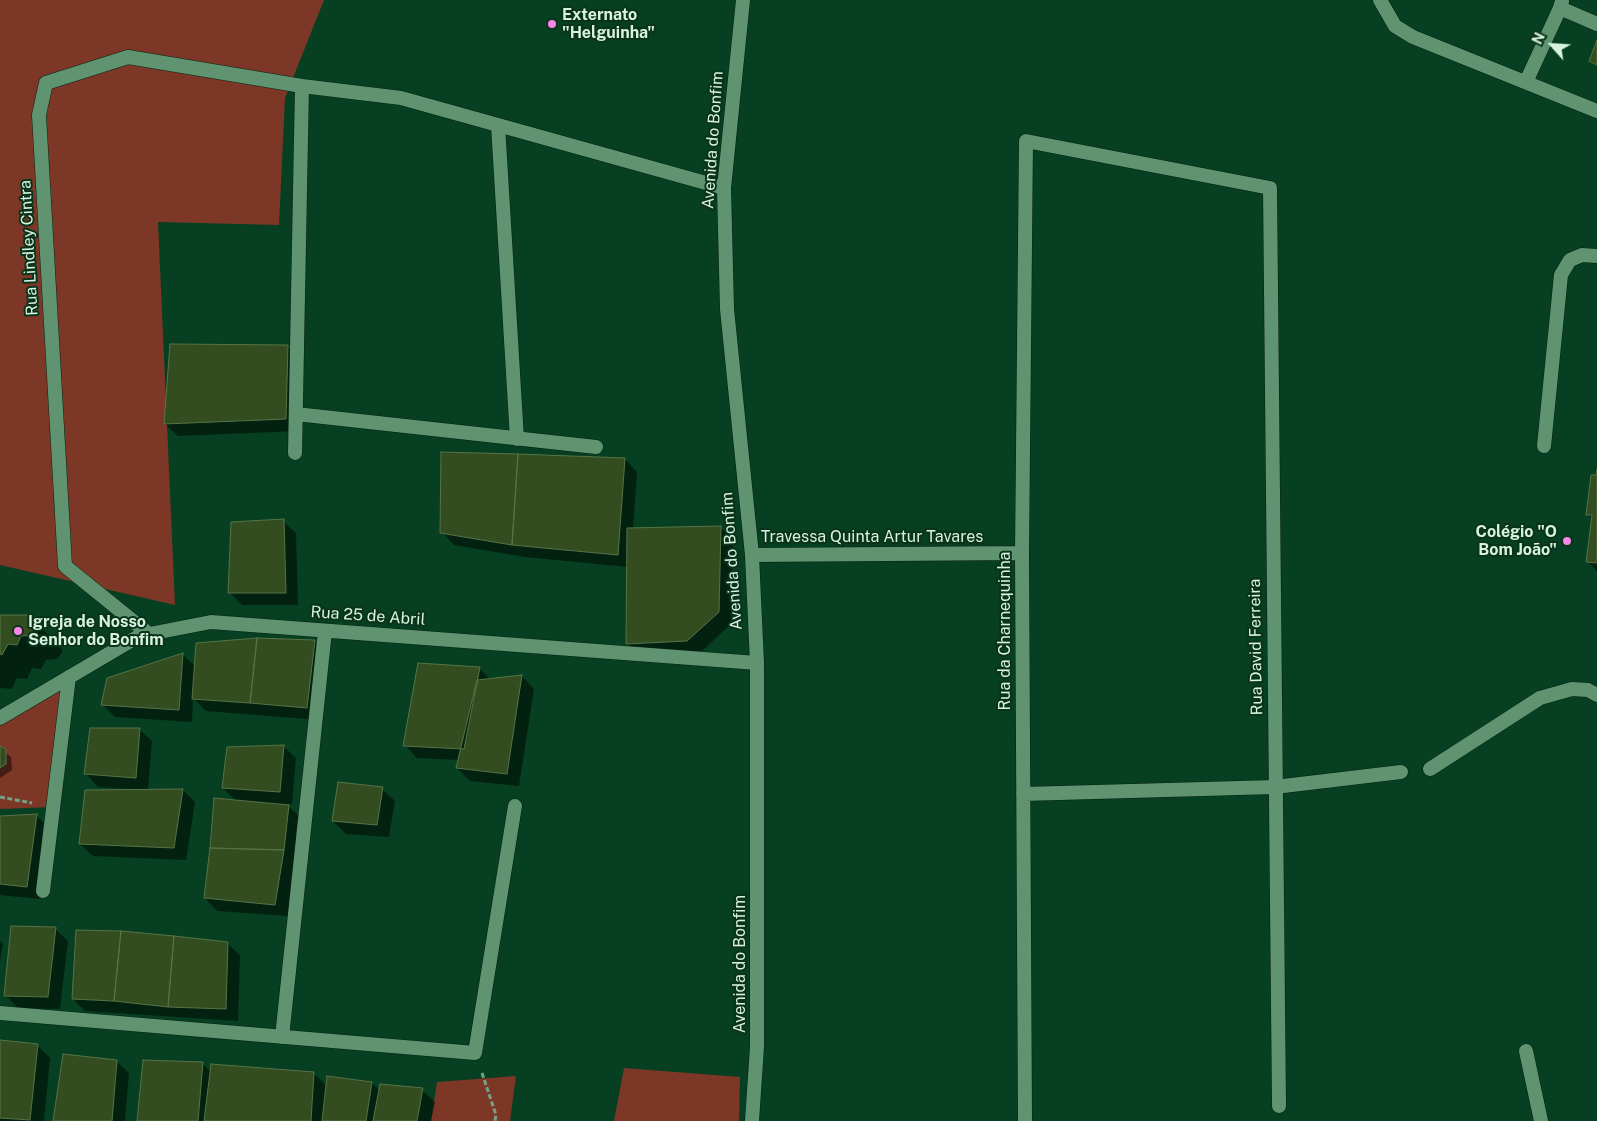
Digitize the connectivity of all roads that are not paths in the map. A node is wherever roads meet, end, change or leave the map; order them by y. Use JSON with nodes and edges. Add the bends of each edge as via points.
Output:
{"nodes":[{"id":1,"x":743,"y":0,"type":"edge"},
{"id":2,"x":1380,"y":0,"type":"edge"},
{"id":3,"x":1561,"y":4,"type":"edge"},
{"id":4,"x":1597,"y":24,"type":"edge"},
{"id":5,"x":1526,"y":82,"type":"junction"},
{"id":6,"x":302,"y":86,"type":"junction"},
{"id":7,"x":1597,"y":111,"type":"edge"},
{"id":8,"x":498,"y":125,"type":"junction"},
{"id":9,"x":724,"y":188,"type":"junction"},
{"id":10,"x":1270,"y":188,"type":"joint"},
{"id":11,"x":1597,"y":256,"type":"edge"},
{"id":12,"x":296,"y":414,"type":"junction"},
{"id":13,"x":517,"y":438,"type":"junction"},
{"id":14,"x":1544,"y":446,"type":"dead end"},
{"id":15,"x":596,"y":447,"type":"dead end"},
{"id":16,"x":295,"y":453,"type":"dead end"},
{"id":17,"x":1022,"y":554,"type":"junction"},
{"id":18,"x":752,"y":555,"type":"junction"},
{"id":19,"x":325,"y":630,"type":"junction"},
{"id":20,"x":149,"y":634,"type":"junction"},
{"id":21,"x":757,"y":663,"type":"junction"},
{"id":22,"x":69,"y":677,"type":"junction"},
{"id":23,"x":1597,"y":695,"type":"edge"},
{"id":24,"x":0,"y":718,"type":"edge"},
{"id":25,"x":1430,"y":769,"type":"dead end"},
{"id":26,"x":1401,"y":772,"type":"dead end"},
{"id":27,"x":1275,"y":787,"type":"junction"},
{"id":28,"x":1024,"y":794,"type":"junction"},
{"id":29,"x":516,"y":806,"type":"dead end"},
{"id":30,"x":43,"y":891,"type":"dead end"},
{"id":31,"x":0,"y":1013,"type":"edge"},
{"id":32,"x":282,"y":1037,"type":"junction"},
{"id":33,"x":1526,"y":1051,"type":"dead end"},
{"id":34,"x":1279,"y":1106,"type":"dead end"},
{"id":35,"x":752,"y":1121,"type":"edge"},
{"id":36,"x":1025,"y":1121,"type":"edge"},
{"id":37,"x":1541,"y":1121,"type":"edge"}],
"edges":[{"from":1,"to":9,"type":"street","name":"Avenida do Bonfim"},
{"from":2,"to":5,"type":"street","via":[[1395,26],[1414,37]]},
{"from":3,"to":4,"type":"street"},
{"from":3,"to":5,"type":"street"},
{"from":5,"to":7,"type":"street"},
{"from":6,"to":8,"type":"street","via":[[401,98]]},
{"from":6,"to":12,"type":"street"},
{"from":6,"to":20,"type":"street","name":"Rua Lindley Cintra","via":[[128,56],[46,82],[39,115],[65,566]]},
{"from":8,"to":9,"type":"street"},
{"from":8,"to":13,"type":"street"},
{"from":9,"to":18,"type":"street","name":"Avenida do Bonfim","via":[[727,309]]},
{"from":10,"to":17,"type":"street","name":"Rua da Charnequinha","via":[[1026,141]]},
{"from":10,"to":27,"type":"street","name":"Rua David Ferreira"},
{"from":11,"to":14,"type":"street","via":[[1582,255],[1570,260],[1561,275]]},
{"from":12,"to":13,"type":"street"},
{"from":12,"to":16,"type":"street"},
{"from":13,"to":15,"type":"street"},
{"from":17,"to":18,"type":"street","name":"Travessa Quinta Artur Tavares"},
{"from":17,"to":28,"type":"street","name":"Rua da Charnequinha"},
{"from":18,"to":21,"type":"street","name":"Avenida do Bonfim"},
{"from":19,"to":20,"type":"street","name":"Rua 25 de Abril","via":[[211,622]]},
{"from":19,"to":21,"type":"street","name":"Rua 25 de Abril"},
{"from":19,"to":32,"type":"street"},
{"from":20,"to":22,"type":"street","name":"Rua 25 de Abril","via":[[139,636]]},
{"from":21,"to":35,"type":"street","name":"Avenida do Bonfim","via":[[757,1047]]},
{"from":22,"to":24,"type":"street","name":"Rua 25 de Abril"},
{"from":22,"to":30,"type":"street"},
{"from":23,"to":25,"type":"street","via":[[1588,690],[1572,689],[1540,698]]},
{"from":26,"to":27,"type":"street"},
{"from":27,"to":28,"type":"street"},
{"from":27,"to":34,"type":"street","name":"Rua David Ferreira"},
{"from":28,"to":36,"type":"street","name":"Rua da Charnequinha"},
{"from":29,"to":32,"type":"street","via":[[475,1053]]},
{"from":31,"to":32,"type":"street"},
{"from":33,"to":37,"type":"street"}]}
